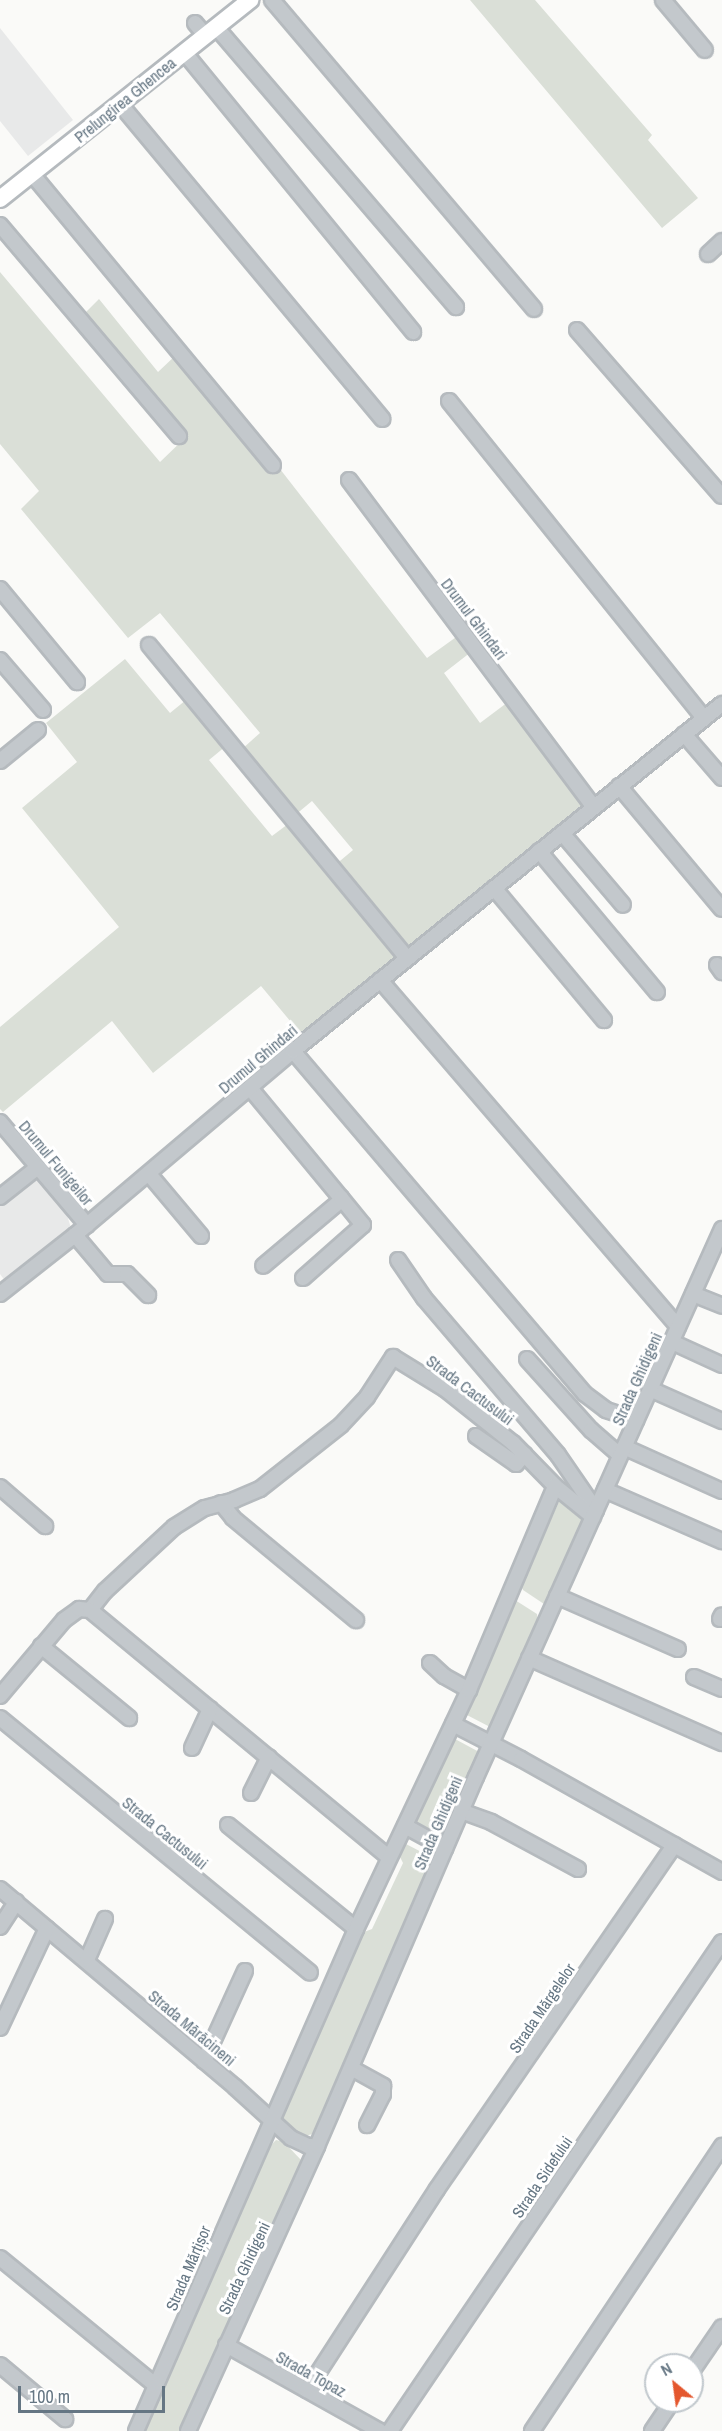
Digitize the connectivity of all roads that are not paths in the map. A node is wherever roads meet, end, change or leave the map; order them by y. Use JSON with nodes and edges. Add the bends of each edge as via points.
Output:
{"nodes":[{"id":1,"x":250,"y":0,"type":"edge"},
{"id":2,"x":272,"y":0,"type":"edge"},
{"id":3,"x":663,"y":0,"type":"edge"},
{"id":4,"x":206,"y":28,"type":"junction"},
{"id":5,"x":705,"y":50,"type":"dead end"},
{"id":6,"x":184,"y":52,"type":"junction"},
{"id":7,"x":120,"y":104,"type":"junction"},
{"id":8,"x":32,"y":174,"type":"junction"},
{"id":9,"x":0,"y":199,"type":"edge"},
{"id":10,"x":0,"y":225,"type":"edge"},
{"id":11,"x":722,"y":242,"type":"edge"},
{"id":12,"x":708,"y":254,"type":"dead end"},
{"id":13,"x":456,"y":307,"type":"dead end"},
{"id":14,"x":534,"y":309,"type":"dead end"},
{"id":15,"x":577,"y":330,"type":"dead end"},
{"id":16,"x":413,"y":332,"type":"dead end"},
{"id":17,"x":449,"y":401,"type":"dead end"},
{"id":18,"x":382,"y":419,"type":"dead end"},
{"id":19,"x":179,"y":436,"type":"dead end"},
{"id":20,"x":273,"y":465,"type":"dead end"},
{"id":21,"x":349,"y":480,"type":"dead end"},
{"id":22,"x":722,"y":496,"type":"edge"},
{"id":23,"x":0,"y":590,"type":"edge"},
{"id":24,"x":149,"y":645,"type":"dead end"},
{"id":25,"x":0,"y":660,"type":"edge"},
{"id":26,"x":77,"y":682,"type":"dead end"},
{"id":27,"x":722,"y":704,"type":"edge"},
{"id":28,"x":43,"y":710,"type":"dead end"},
{"id":29,"x":704,"y":718,"type":"junction"},
{"id":30,"x":38,"y":730,"type":"dead end"},
{"id":31,"x":684,"y":734,"type":"junction"},
{"id":32,"x":0,"y":761,"type":"edge"},
{"id":33,"x":722,"y":778,"type":"edge"},
{"id":34,"x":619,"y":786,"type":"junction"},
{"id":35,"x":594,"y":807,"type":"junction"},
{"id":36,"x":562,"y":833,"type":"junction"},
{"id":37,"x":538,"y":851,"type":"junction"},
{"id":38,"x":494,"y":888,"type":"junction"},
{"id":39,"x":623,"y":905,"type":"dead end"},
{"id":40,"x":722,"y":909,"type":"edge"},
{"id":41,"x":407,"y":958,"type":"junction"},
{"id":42,"x":380,"y":980,"type":"junction"},
{"id":43,"x":657,"y":992,"type":"dead end"},
{"id":44,"x":604,"y":1020,"type":"dead end"},
{"id":45,"x":293,"y":1051,"type":"junction"},
{"id":46,"x":250,"y":1088,"type":"junction"},
{"id":47,"x":0,"y":1122,"type":"edge"},
{"id":48,"x":38,"y":1167,"type":"junction"},
{"id":49,"x":149,"y":1174,"type":"junction"},
{"id":50,"x":0,"y":1197,"type":"edge"},
{"id":51,"x":341,"y":1198,"type":"junction"},
{"id":52,"x":87,"y":1225,"type":"junction"},
{"id":53,"x":722,"y":1229,"type":"edge"},
{"id":54,"x":75,"y":1236,"type":"junction"},
{"id":55,"x":201,"y":1236,"type":"dead end"},
{"id":56,"x":398,"y":1260,"type":"dead end"},
{"id":57,"x":263,"y":1266,"type":"dead end"},
{"id":58,"x":303,"y":1278,"type":"dead end"},
{"id":59,"x":694,"y":1291,"type":"junction"},
{"id":60,"x":0,"y":1294,"type":"edge"},
{"id":61,"x":148,"y":1295,"type":"dead end"},
{"id":62,"x":722,"y":1300,"type":"edge"},
{"id":63,"x":722,"y":1306,"type":"edge"},
{"id":64,"x":678,"y":1327,"type":"junction"},
{"id":65,"x":672,"y":1342,"type":"junction"},
{"id":66,"x":527,"y":1359,"type":"dead end"},
{"id":67,"x":722,"y":1365,"type":"edge"},
{"id":68,"x":650,"y":1389,"type":"junction"},
{"id":69,"x":636,"y":1420,"type":"junction"},
{"id":70,"x":722,"y":1421,"type":"edge"},
{"id":71,"x":476,"y":1436,"type":"dead end"},
{"id":72,"x":622,"y":1451,"type":"junction"},
{"id":73,"x":525,"y":1454,"type":"junction"},
{"id":74,"x":555,"y":1486,"type":"junction"},
{"id":75,"x":0,"y":1487,"type":"edge"},
{"id":76,"x":605,"y":1490,"type":"junction"},
{"id":77,"x":722,"y":1491,"type":"edge"},
{"id":78,"x":221,"y":1503,"type":"junction"},
{"id":79,"x":594,"y":1513,"type":"junction"},
{"id":80,"x":45,"y":1526,"type":"dead end"},
{"id":81,"x":722,"y":1541,"type":"edge"},
{"id":82,"x":557,"y":1596,"type":"junction"},
{"id":83,"x":85,"y":1609,"type":"junction"},
{"id":84,"x":356,"y":1620,"type":"dead end"},
{"id":85,"x":41,"y":1646,"type":"junction"},
{"id":86,"x":678,"y":1649,"type":"dead end"},
{"id":87,"x":530,"y":1658,"type":"junction"},
{"id":88,"x":430,"y":1663,"type":"dead end"},
{"id":89,"x":694,"y":1677,"type":"dead end"},
{"id":90,"x":722,"y":1689,"type":"edge"},
{"id":91,"x":469,"y":1690,"type":"junction"},
{"id":92,"x":0,"y":1696,"type":"edge"},
{"id":93,"x":210,"y":1709,"type":"junction"},
{"id":94,"x":0,"y":1718,"type":"edge"},
{"id":95,"x":129,"y":1718,"type":"dead end"},
{"id":96,"x":453,"y":1724,"type":"junction"},
{"id":97,"x":491,"y":1743,"type":"junction"},
{"id":98,"x":722,"y":1743,"type":"edge"},
{"id":99,"x":192,"y":1748,"type":"dead end"},
{"id":100,"x":268,"y":1757,"type":"junction"},
{"id":101,"x":251,"y":1793,"type":"dead end"},
{"id":102,"x":461,"y":1811,"type":"junction"},
{"id":103,"x":228,"y":1825,"type":"dead end"},
{"id":104,"x":405,"y":1826,"type":"junction"},
{"id":105,"x":674,"y":1845,"type":"junction"},
{"id":106,"x":445,"y":1848,"type":"junction"},
{"id":107,"x":389,"y":1857,"type":"junction"},
{"id":108,"x":578,"y":1869,"type":"dead end"},
{"id":109,"x":722,"y":1872,"type":"edge"},
{"id":110,"x":0,"y":1888,"type":"edge"},
{"id":111,"x":16,"y":1902,"type":"junction"},
{"id":112,"x":105,"y":1919,"type":"dead end"},
{"id":113,"x":0,"y":1927,"type":"edge"},
{"id":114,"x":47,"y":1928,"type":"junction"},
{"id":115,"x":356,"y":1929,"type":"junction"},
{"id":116,"x":722,"y":1942,"type":"edge"},
{"id":117,"x":87,"y":1960,"type":"junction"},
{"id":118,"x":245,"y":1971,"type":"dead end"},
{"id":119,"x":310,"y":1973,"type":"dead end"},
{"id":120,"x":0,"y":2028,"type":"edge"},
{"id":121,"x":204,"y":2061,"type":"junction"},
{"id":122,"x":351,"y":2068,"type":"junction"},
{"id":123,"x":272,"y":2119,"type":"junction"},
{"id":124,"x":367,"y":2125,"type":"dead end"},
{"id":125,"x":317,"y":2146,"type":"junction"},
{"id":126,"x":722,"y":2146,"type":"edge"},
{"id":127,"x":0,"y":2258,"type":"edge"},
{"id":128,"x":722,"y":2326,"type":"edge"},
{"id":129,"x":226,"y":2345,"type":"junction"},
{"id":130,"x":704,"y":2353,"type":"edge"},
{"id":131,"x":0,"y":2365,"type":"edge"},
{"id":132,"x":155,"y":2385,"type":"junction"},
{"id":133,"x":307,"y":2390,"type":"junction"},
{"id":134,"x":664,"y":2413,"type":"edge"},
{"id":135,"x":65,"y":2419,"type":"dead end"},
{"id":136,"x":136,"y":2431,"type":"edge"},
{"id":137,"x":188,"y":2431,"type":"edge"},
{"id":138,"x":380,"y":2431,"type":"edge"},
{"id":139,"x":390,"y":2431,"type":"edge"},
{"id":140,"x":532,"y":2431,"type":"edge"},
{"id":141,"x":652,"y":2431,"type":"edge"}],
"edges":[{"from":1,"to":4,"type":"main road","name":"Prelungirea Ghencea"},
{"from":2,"to":14,"type":"street"},
{"from":3,"to":5,"type":"street"},
{"from":4,"to":6,"type":"main road","name":"Prelungirea Ghencea"},
{"from":4,"to":13,"type":"street"},
{"from":6,"to":7,"type":"main road","name":"Prelungirea Ghencea"},
{"from":6,"to":16,"type":"street"},
{"from":7,"to":8,"type":"main road","name":"Prelungirea Ghencea"},
{"from":7,"to":18,"type":"street"},
{"from":8,"to":9,"type":"main road","name":"Prelungirea Ghencea"},
{"from":8,"to":20,"type":"street"},
{"from":10,"to":19,"type":"street"},
{"from":11,"to":12,"type":"street"},
{"from":15,"to":22,"type":"street"},
{"from":17,"to":29,"type":"street"},
{"from":21,"to":35,"type":"street","name":"Drumul Ghindari"},
{"from":23,"to":26,"type":"street"},
{"from":24,"to":41,"type":"street"},
{"from":25,"to":28,"type":"street"},
{"from":27,"to":29,"type":"street","name":"Drumul Ghindari"},
{"from":29,"to":31,"type":"street","name":"Drumul Ghindari"},
{"from":30,"to":32,"type":"street"},
{"from":31,"to":33,"type":"street"},
{"from":31,"to":34,"type":"street","name":"Drumul Ghindari"},
{"from":34,"to":35,"type":"street","name":"Drumul Ghindari"},
{"from":34,"to":40,"type":"street"},
{"from":35,"to":36,"type":"street","name":"Drumul Ghindari"},
{"from":36,"to":37,"type":"street","name":"Drumul Ghindari"},
{"from":36,"to":39,"type":"street"},
{"from":37,"to":38,"type":"street","name":"Drumul Ghindari"},
{"from":37,"to":43,"type":"street"},
{"from":38,"to":41,"type":"street","name":"Drumul Ghindari"},
{"from":38,"to":44,"type":"street"},
{"from":41,"to":42,"type":"street","name":"Drumul Ghindari"},
{"from":42,"to":45,"type":"street","name":"Drumul Ghindari"},
{"from":42,"to":64,"type":"street"},
{"from":45,"to":46,"type":"street","name":"Drumul Ghindari"},
{"from":45,"to":69,"type":"street","via":[[585,1394],[606,1410]]},
{"from":46,"to":49,"type":"street","name":"Drumul Ghindari"},
{"from":46,"to":51,"type":"street"},
{"from":47,"to":48,"type":"street","name":"Drumul Funigeilor"},
{"from":48,"to":50,"type":"street"},
{"from":48,"to":52,"type":"street","name":"Drumul Funigeilor"},
{"from":49,"to":52,"type":"street","name":"Drumul Ghindari"},
{"from":49,"to":55,"type":"street"},
{"from":51,"to":57,"type":"street"},
{"from":51,"to":58,"type":"street","via":[[363,1225]]},
{"from":52,"to":54,"type":"street","name":"Drumul Ghindari"},
{"from":53,"to":59,"type":"street","name":"Strada Ghidigeni"},
{"from":54,"to":60,"type":"street","name":"Drumul Ghindari"},
{"from":54,"to":61,"type":"street","via":[[108,1274],[127,1274]]},
{"from":56,"to":79,"type":"street","via":[[424,1298],[558,1455]]},
{"from":59,"to":62,"type":"street"},
{"from":59,"to":63,"type":"street"},
{"from":59,"to":64,"type":"street","name":"Strada Ghidigeni"},
{"from":64,"to":65,"type":"street","name":"Strada Ghidigeni"},
{"from":65,"to":67,"type":"street"},
{"from":65,"to":68,"type":"street","name":"Strada Ghidigeni"},
{"from":66,"to":72,"type":"street","via":[[591,1430]]},
{"from":68,"to":69,"type":"street","name":"Strada Ghidigeni"},
{"from":68,"to":70,"type":"street"},
{"from":69,"to":72,"type":"street","name":"Strada Ghidigeni"},
{"from":71,"to":73,"type":"street","name":"Strada Cactusului","via":[[516,1464]]},
{"from":72,"to":76,"type":"street","name":"Strada Ghidigeni"},
{"from":72,"to":77,"type":"street"},
{"from":73,"to":74,"type":"street","name":"Strada Cactusului"},
{"from":73,"to":78,"type":"street","name":"Strada Cactusului","via":[[445,1389],[393,1357],[367,1397],[341,1425],[269,1484],[248,1496]]},
{"from":74,"to":79,"type":"street","name":"Strada Cactusului"},
{"from":74,"to":91,"type":"street","name":"Strada Mărțișor"},
{"from":75,"to":80,"type":"street"},
{"from":76,"to":79,"type":"street","name":"Strada Ghidigeni"},
{"from":76,"to":81,"type":"street"},
{"from":78,"to":83,"type":"street","via":[[196,1512],[174,1527]]},
{"from":78,"to":84,"type":"street"},
{"from":79,"to":82,"type":"street","name":"Strada Ghidigeni"},
{"from":82,"to":86,"type":"street"},
{"from":82,"to":87,"type":"street","name":"Strada Ghidigeni"},
{"from":83,"to":85,"type":"street","via":[[64,1620]]},
{"from":83,"to":93,"type":"street"},
{"from":85,"to":92,"type":"street"},
{"from":85,"to":95,"type":"street"},
{"from":87,"to":97,"type":"street","name":"Strada Ghidigeni"},
{"from":87,"to":98,"type":"street"},
{"from":88,"to":91,"type":"street"},
{"from":89,"to":90,"type":"street"},
{"from":91,"to":96,"type":"street","name":"Strada Mărțișor"},
{"from":93,"to":99,"type":"street"},
{"from":93,"to":100,"type":"street"},
{"from":94,"to":119,"type":"street","name":"Strada Cactusului"},
{"from":96,"to":97,"type":"street"},
{"from":96,"to":104,"type":"street","name":"Strada Mărțișor"},
{"from":97,"to":102,"type":"street","name":"Strada Ghidigeni"},
{"from":97,"to":105,"type":"street"},
{"from":100,"to":101,"type":"street"},
{"from":100,"to":107,"type":"street"},
{"from":102,"to":106,"type":"street","name":"Strada Ghidigeni"},
{"from":102,"to":108,"type":"street","via":[[491,1822]]},
{"from":103,"to":115,"type":"street"},
{"from":104,"to":106,"type":"street"},
{"from":104,"to":107,"type":"street","name":"Strada Mărțișor"},
{"from":105,"to":109,"type":"street"},
{"from":105,"to":133,"type":"street","name":"Strada Mărgelelor","via":[[437,2189]]},
{"from":106,"to":122,"type":"street","name":"Strada Ghidigeni"},
{"from":107,"to":115,"type":"street","name":"Strada Mărțișor"},
{"from":110,"to":111,"type":"street","name":"Strada Mărăcineni"},
{"from":111,"to":113,"type":"street"},
{"from":111,"to":114,"type":"street","name":"Strada Mărăcineni"},
{"from":112,"to":117,"type":"street"},
{"from":114,"to":117,"type":"street","name":"Strada Mărăcineni"},
{"from":114,"to":120,"type":"street"},
{"from":115,"to":123,"type":"street","name":"Strada Mărțișor"},
{"from":116,"to":139,"type":"street","name":"Strada Sidefului"},
{"from":117,"to":121,"type":"street","name":"Strada Mărăcineni"},
{"from":118,"to":121,"type":"street"},
{"from":121,"to":123,"type":"street","name":"Strada Mărăcineni"},
{"from":122,"to":124,"type":"street","via":[[383,2086],[383,2094]]},
{"from":122,"to":125,"type":"street","name":"Strada Ghidigeni"},
{"from":123,"to":125,"type":"street","name":"Strada Mărăcineni","via":[[291,2138]]},
{"from":123,"to":132,"type":"street","name":"Strada Mărțișor"},
{"from":125,"to":129,"type":"street","name":"Strada Ghidigeni"},
{"from":126,"to":140,"type":"street"},
{"from":127,"to":132,"type":"street"},
{"from":128,"to":130,"type":"street"},
{"from":129,"to":133,"type":"street","name":"Strada Topaz"},
{"from":129,"to":137,"type":"street","name":"Strada Ghidigeni"},
{"from":131,"to":135,"type":"street"},
{"from":132,"to":136,"type":"street","name":"Strada Mărțișor"},
{"from":133,"to":138,"type":"street","name":"Strada Topaz"},
{"from":134,"to":141,"type":"street"}]}
